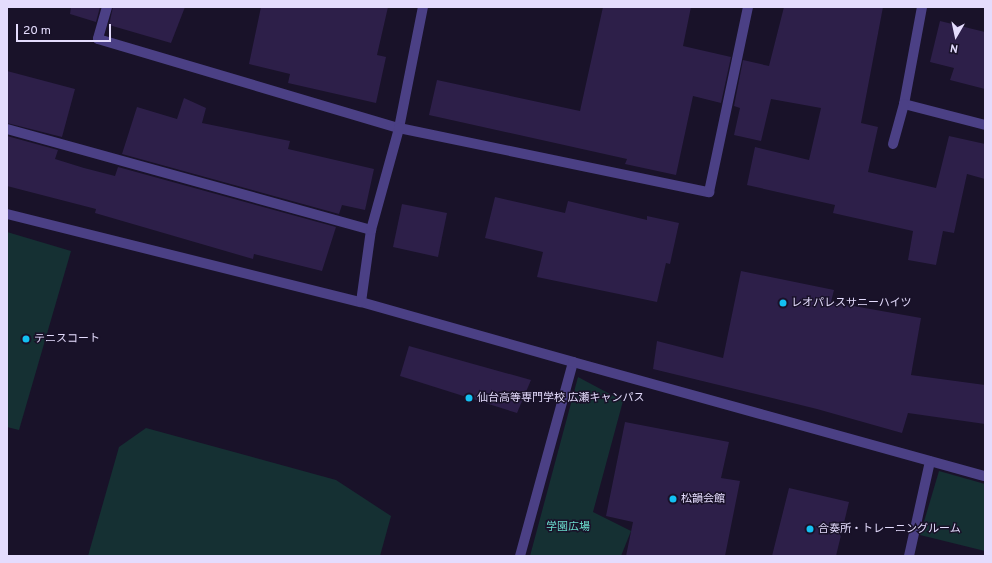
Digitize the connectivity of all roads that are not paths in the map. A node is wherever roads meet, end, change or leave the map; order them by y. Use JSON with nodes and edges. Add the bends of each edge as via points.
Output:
{"nodes":[{"id":1,"x":108,"y":7,"type":"edge"},
{"id":2,"x":423,"y":7,"type":"edge"},
{"id":3,"x":748,"y":7,"type":"edge"},
{"id":4,"x":922,"y":7,"type":"edge"},
{"id":5,"x":904,"y":104,"type":"junction"},
{"id":6,"x":985,"y":125,"type":"edge"},
{"id":7,"x":399,"y":128,"type":"junction"},
{"id":8,"x":7,"y":129,"type":"edge"},
{"id":9,"x":893,"y":144,"type":"dead end"},
{"id":10,"x":7,"y":214,"type":"edge"},
{"id":11,"x":370,"y":230,"type":"junction"},
{"id":12,"x":361,"y":302,"type":"junction"},
{"id":13,"x":573,"y":362,"type":"junction"},
{"id":14,"x":930,"y":461,"type":"junction"},
{"id":15,"x":985,"y":476,"type":"edge"},
{"id":16,"x":520,"y":556,"type":"edge"},
{"id":17,"x":909,"y":556,"type":"edge"}],
"edges":[{"from":1,"to":7,"type":"street","via":[[98,39]]},
{"from":2,"to":7,"type":"street"},
{"from":3,"to":7,"type":"street","via":[[709,192]]},
{"from":4,"to":5,"type":"street"},
{"from":5,"to":6,"type":"street"},
{"from":5,"to":9,"type":"street"},
{"from":7,"to":11,"type":"street"},
{"from":8,"to":11,"type":"street"},
{"from":10,"to":12,"type":"street"},
{"from":11,"to":12,"type":"street"},
{"from":12,"to":13,"type":"street"},
{"from":13,"to":14,"type":"street"},
{"from":13,"to":16,"type":"street"},
{"from":14,"to":15,"type":"street"},
{"from":14,"to":17,"type":"street"}]}
